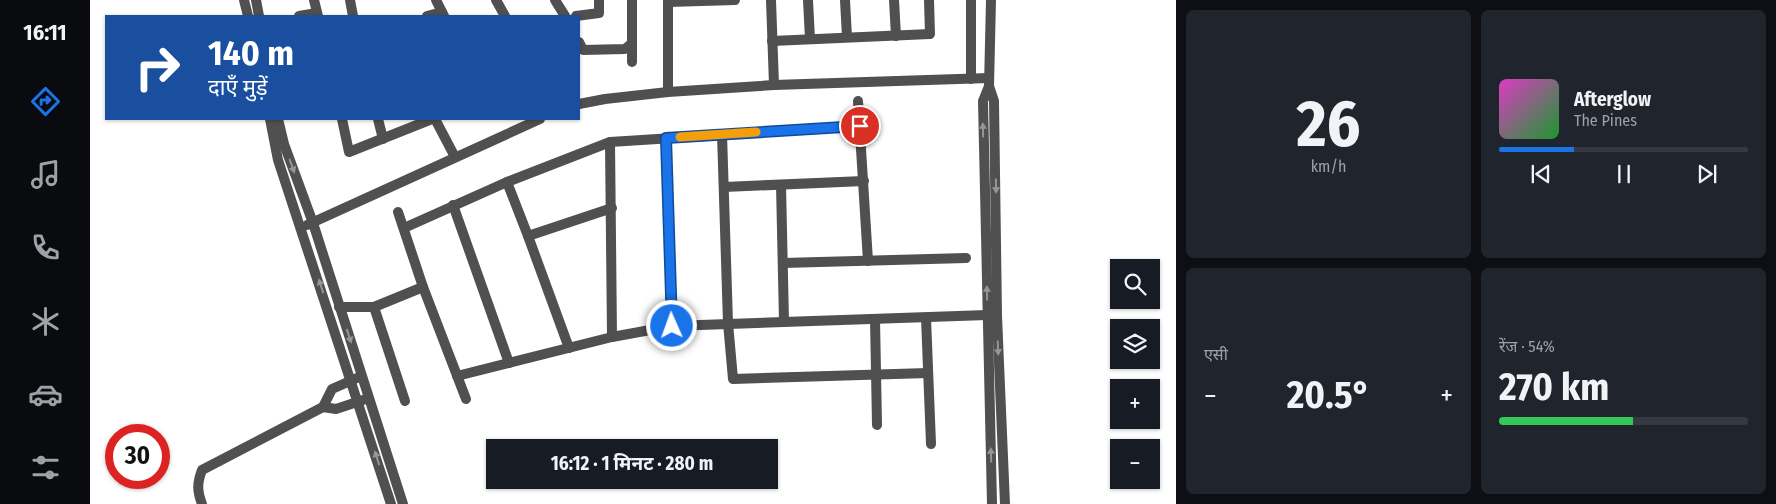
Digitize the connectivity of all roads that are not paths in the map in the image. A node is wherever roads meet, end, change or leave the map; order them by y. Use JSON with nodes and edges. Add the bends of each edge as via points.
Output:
{"nodes":[{"id":1,"x":244,"y":0,"type":"edge"},
{"id":2,"x":256,"y":0,"type":"edge"},
{"id":3,"x":314,"y":0,"type":"edge"},
{"id":4,"x":436,"y":0,"type":"edge"},
{"id":5,"x":496,"y":0,"type":"edge"},
{"id":6,"x":555,"y":0,"type":"edge"},
{"id":7,"x":599,"y":0,"type":"edge"},
{"id":8,"x":632,"y":0,"type":"edge"},
{"id":9,"x":735,"y":0,"type":"edge"},
{"id":10,"x":771,"y":0,"type":"edge"},
{"id":11,"x":808,"y":0,"type":"edge"},
{"id":12,"x":845,"y":0,"type":"edge"},
{"id":13,"x":894,"y":0,"type":"edge"},
{"id":14,"x":929,"y":0,"type":"edge"},
{"id":15,"x":971,"y":0,"type":"edge"},
{"id":16,"x":991,"y":0,"type":"edge"},
{"id":17,"x":352,"y":1,"type":"edge"},
{"id":18,"x":668,"y":1,"type":"edge"},
{"id":19,"x":318,"y":14,"type":"edge"},
{"id":20,"x":443,"y":14,"type":"edge"},
{"id":21,"x":248,"y":15,"type":"edge"},
{"id":22,"x":260,"y":15,"type":"edge"},
{"id":23,"x":353,"y":15,"type":"edge"},
{"id":24,"x":504,"y":15,"type":"edge"},
{"id":25,"x":564,"y":15,"type":"edge"},
{"id":26,"x":580,"y":15,"type":"edge"},
{"id":27,"x":896,"y":36,"type":"junction"},
{"id":28,"x":846,"y":37,"type":"junction"},
{"id":29,"x":810,"y":39,"type":"junction"},
{"id":30,"x":772,"y":41,"type":"junction"},
{"id":31,"x":580,"y":44,"type":"edge"},
{"id":32,"x":631,"y":44,"type":"junction"},
{"id":33,"x":632,"y":62,"type":"dead end"},
{"id":34,"x":970,"y":79,"type":"junction"},
{"id":35,"x":989,"y":82,"type":"junction"},
{"id":36,"x":774,"y":85,"type":"junction"},
{"id":37,"x":668,"y":92,"type":"junction"},
{"id":38,"x":858,"y":101,"type":"dead end"},
{"id":39,"x":580,"y":104,"type":"edge"},
{"id":40,"x":270,"y":120,"type":"edge"},
{"id":41,"x":278,"y":120,"type":"edge"},
{"id":42,"x":342,"y":120,"type":"edge"},
{"id":43,"x":378,"y":120,"type":"edge"},
{"id":44,"x":431,"y":120,"type":"edge"},
{"id":45,"x":435,"y":120,"type":"edge"},
{"id":46,"x":538,"y":120,"type":"edge"},
{"id":47,"x":860,"y":126,"type":"junction"},
{"id":48,"x":722,"y":134,"type":"junction"},
{"id":49,"x":666,"y":138,"type":"junction"},
{"id":50,"x":383,"y":139,"type":"junction"},
{"id":51,"x":610,"y":142,"type":"junction"},
{"id":52,"x":455,"y":158,"type":"junction"},
{"id":53,"x":864,"y":181,"type":"junction"},
{"id":54,"x":507,"y":182,"type":"junction"},
{"id":55,"x":781,"y":185,"type":"junction"},
{"id":56,"x":724,"y":187,"type":"junction"},
{"id":57,"x":452,"y":206,"type":"junction"},
{"id":58,"x":612,"y":208,"type":"junction"},
{"id":59,"x":398,"y":212,"type":"dead end"},
{"id":60,"x":312,"y":223,"type":"junction"},
{"id":61,"x":301,"y":227,"type":"junction"},
{"id":62,"x":404,"y":228,"type":"junction"},
{"id":63,"x":528,"y":236,"type":"junction"},
{"id":64,"x":966,"y":258,"type":"dead end"},
{"id":65,"x":868,"y":261,"type":"junction"},
{"id":66,"x":783,"y":263,"type":"junction"},
{"id":67,"x":424,"y":287,"type":"junction"},
{"id":68,"x":339,"y":307,"type":"junction"},
{"id":69,"x":374,"y":307,"type":"junction"},
{"id":70,"x":987,"y":315,"type":"junction"},
{"id":71,"x":926,"y":318,"type":"junction"},
{"id":72,"x":875,"y":319,"type":"junction"},
{"id":73,"x":784,"y":321,"type":"junction"},
{"id":74,"x":728,"y":323,"type":"junction"},
{"id":75,"x":672,"y":326,"type":"junction"},
{"id":76,"x":612,"y":337,"type":"junction"},
{"id":77,"x":569,"y":348,"type":"junction"},
{"id":78,"x":509,"y":363,"type":"junction"},
{"id":79,"x":928,"y":373,"type":"junction"},
{"id":80,"x":362,"y":375,"type":"junction"},
{"id":81,"x":457,"y":376,"type":"junction"},
{"id":82,"x":876,"y":376,"type":"junction"},
{"id":83,"x":352,"y":380,"type":"junction"},
{"id":84,"x":369,"y":398,"type":"junction"},
{"id":85,"x":466,"y":398,"type":"dead end"},
{"id":86,"x":405,"y":401,"type":"dead end"},
{"id":87,"x":359,"y":402,"type":"junction"},
{"id":88,"x":323,"y":406,"type":"junction"},
{"id":89,"x":877,"y":426,"type":"dead end"},
{"id":90,"x":931,"y":444,"type":"dead end"},
{"id":91,"x":202,"y":504,"type":"edge"},
{"id":92,"x":391,"y":504,"type":"edge"},
{"id":93,"x":403,"y":504,"type":"edge"},
{"id":94,"x":992,"y":504,"type":"edge"},
{"id":95,"x":1005,"y":504,"type":"edge"}],
"edges":[{"from":1,"to":21,"type":"street"},
{"from":2,"to":22,"type":"street"},
{"from":3,"to":19,"type":"street"},
{"from":4,"to":20,"type":"street"},
{"from":5,"to":24,"type":"street"},
{"from":6,"to":25,"type":"street"},
{"from":7,"to":26,"type":"street","via":[[599,13]]},
{"from":8,"to":32,"type":"street"},
{"from":9,"to":18,"type":"street"},
{"from":10,"to":30,"type":"street"},
{"from":11,"to":29,"type":"street"},
{"from":12,"to":28,"type":"street"},
{"from":13,"to":27,"type":"street"},
{"from":14,"to":27,"type":"street","via":[[930,34]]},
{"from":15,"to":34,"type":"street"},
{"from":16,"to":35,"type":"street"},
{"from":17,"to":23,"type":"street"},
{"from":18,"to":37,"type":"street"},
{"from":27,"to":28,"type":"street"},
{"from":28,"to":29,"type":"street"},
{"from":29,"to":30,"type":"street"},
{"from":30,"to":36,"type":"street"},
{"from":31,"to":32,"type":"street","via":[[583,50],[625,49]]},
{"from":32,"to":33,"type":"street"},
{"from":34,"to":35,"type":"street"},
{"from":34,"to":36,"type":"street"},
{"from":70,"to":35,"type":"street","one_way":true,"via":[[982,101]]},
{"from":35,"to":95,"type":"street","one_way":true,"via":[[994,100],[997,316]]},
{"from":36,"to":37,"type":"street"},
{"from":37,"to":39,"type":"street"},
{"from":38,"to":47,"type":"street"},
{"from":40,"to":61,"type":"street","via":[[278,160]]},
{"from":41,"to":60,"type":"street","one_way":true},
{"from":42,"to":50,"type":"street","via":[[349,152]]},
{"from":43,"to":50,"type":"street"},
{"from":44,"to":50,"type":"street"},
{"from":45,"to":52,"type":"street"},
{"from":46,"to":52,"type":"street"},
{"from":47,"to":48,"type":"street"},
{"from":47,"to":53,"type":"street"},
{"from":48,"to":49,"type":"street"},
{"from":48,"to":56,"type":"street"},
{"from":49,"to":51,"type":"street"},
{"from":49,"to":75,"type":"street"},
{"from":51,"to":54,"type":"street"},
{"from":51,"to":58,"type":"street"},
{"from":52,"to":60,"type":"street"},
{"from":53,"to":55,"type":"street"},
{"from":53,"to":65,"type":"street"},
{"from":54,"to":57,"type":"street"},
{"from":54,"to":63,"type":"street"},
{"from":55,"to":56,"type":"street"},
{"from":55,"to":66,"type":"street"},
{"from":56,"to":74,"type":"street"},
{"from":57,"to":62,"type":"street"},
{"from":57,"to":78,"type":"street"},
{"from":58,"to":63,"type":"street"},
{"from":58,"to":76,"type":"street"},
{"from":59,"to":62,"type":"street"},
{"from":60,"to":61,"type":"street"},
{"from":60,"to":68,"type":"street"},
{"from":83,"to":61,"type":"street","one_way":true},
{"from":62,"to":67,"type":"street"},
{"from":63,"to":77,"type":"street"},
{"from":64,"to":65,"type":"street"},
{"from":65,"to":66,"type":"street"},
{"from":66,"to":73,"type":"street"},
{"from":67,"to":69,"type":"street"},
{"from":67,"to":81,"type":"street"},
{"from":68,"to":69,"type":"street"},
{"from":68,"to":80,"type":"street","one_way":true},
{"from":69,"to":86,"type":"street"},
{"from":70,"to":71,"type":"street"},
{"from":94,"to":70,"type":"street","one_way":true},
{"from":71,"to":72,"type":"street"},
{"from":71,"to":79,"type":"street"},
{"from":72,"to":73,"type":"street"},
{"from":72,"to":82,"type":"street"},
{"from":73,"to":74,"type":"street"},
{"from":74,"to":75,"type":"street"},
{"from":74,"to":82,"type":"street","via":[[732,379]]},
{"from":75,"to":76,"type":"street"},
{"from":76,"to":77,"type":"street"},
{"from":77,"to":78,"type":"street"},
{"from":78,"to":81,"type":"street"},
{"from":79,"to":82,"type":"street"},
{"from":79,"to":90,"type":"street"},
{"from":80,"to":83,"type":"street"},
{"from":80,"to":84,"type":"street"},
{"from":81,"to":85,"type":"street"},
{"from":82,"to":89,"type":"street"},
{"from":83,"to":87,"type":"street"},
{"from":83,"to":88,"type":"street","via":[[332,389]]},
{"from":84,"to":87,"type":"street"},
{"from":84,"to":93,"type":"street"},
{"from":87,"to":88,"type":"street","via":[[336,409]]},
{"from":92,"to":87,"type":"street","one_way":true},
{"from":88,"to":91,"type":"street","via":[[202,470],[198,482]]}]}
